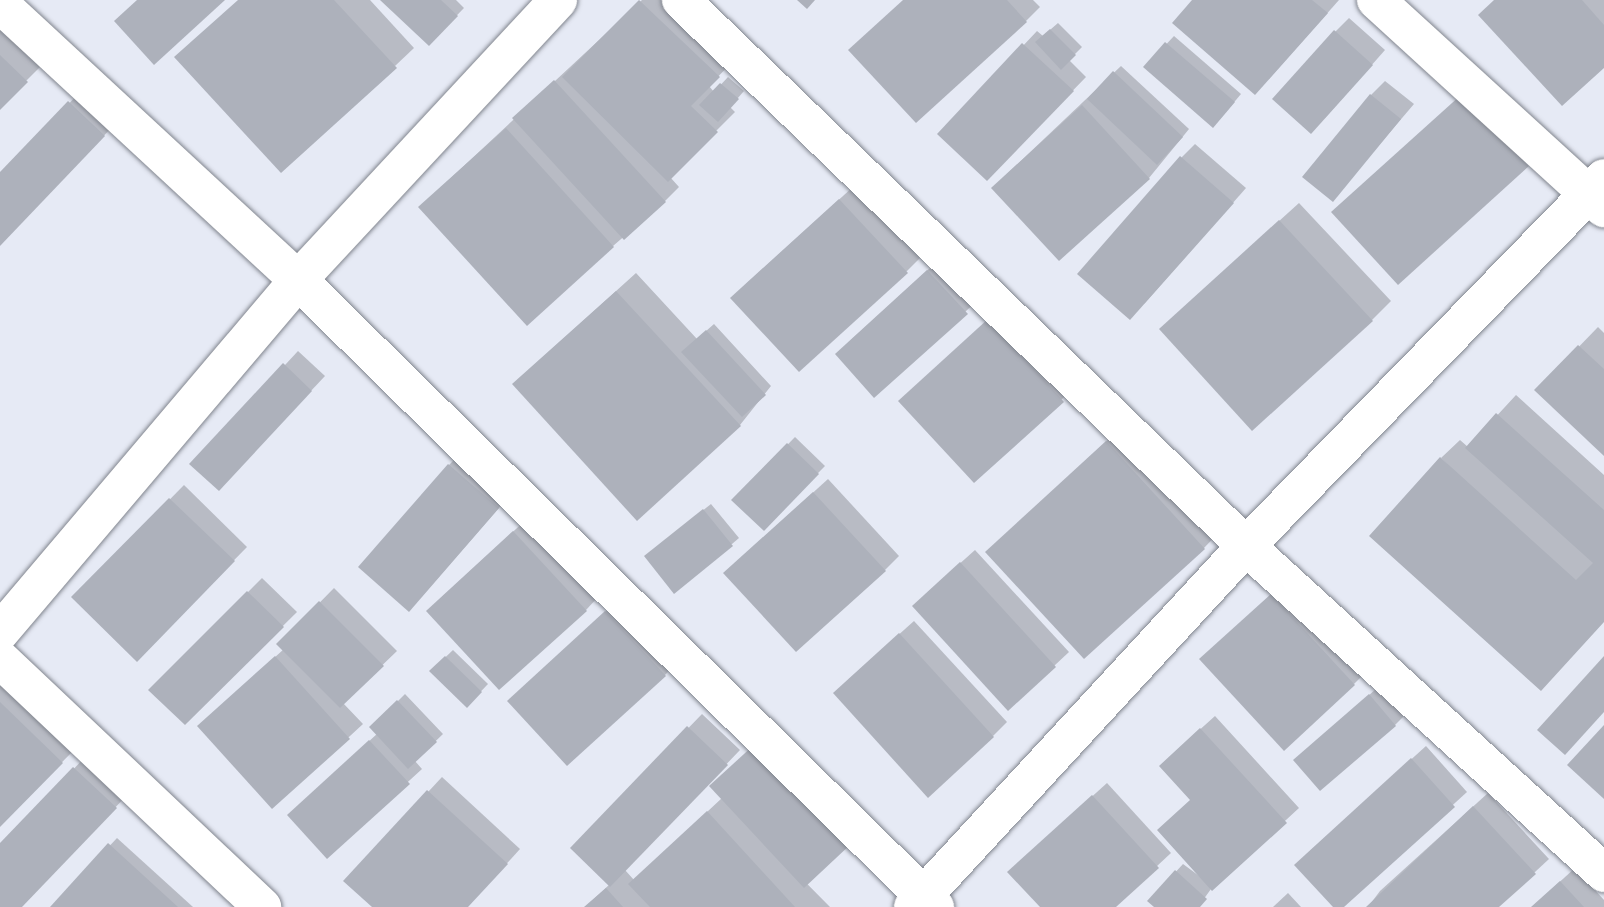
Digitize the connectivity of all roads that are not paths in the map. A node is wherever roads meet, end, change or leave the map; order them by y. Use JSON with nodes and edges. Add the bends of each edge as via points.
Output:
{"nodes":[{"id":1,"x":558,"y":0,"type":"edge"},
{"id":2,"x":681,"y":0,"type":"edge"},
{"id":3,"x":1376,"y":0,"type":"edge"},
{"id":4,"x":0,"y":5,"type":"edge"},
{"id":5,"x":1599,"y":193,"type":"edge"},
{"id":6,"x":298,"y":280,"type":"junction"},
{"id":7,"x":1247,"y":546,"type":"junction"},
{"id":8,"x":0,"y":632,"type":"edge"},
{"id":9,"x":0,"y":659,"type":"edge"},
{"id":10,"x":1604,"y":873,"type":"edge"},
{"id":11,"x":924,"y":903,"type":"edge"},
{"id":12,"x":262,"y":907,"type":"edge"}],
"edges":[{"from":1,"to":6,"type":"street"},
{"from":2,"to":7,"type":"street"},
{"from":3,"to":5,"type":"street"},
{"from":4,"to":6,"type":"street"},
{"from":5,"to":7,"type":"street"},
{"from":6,"to":8,"type":"street"},
{"from":6,"to":11,"type":"street"},
{"from":7,"to":10,"type":"street"},
{"from":7,"to":11,"type":"street"},
{"from":9,"to":12,"type":"street"}]}
